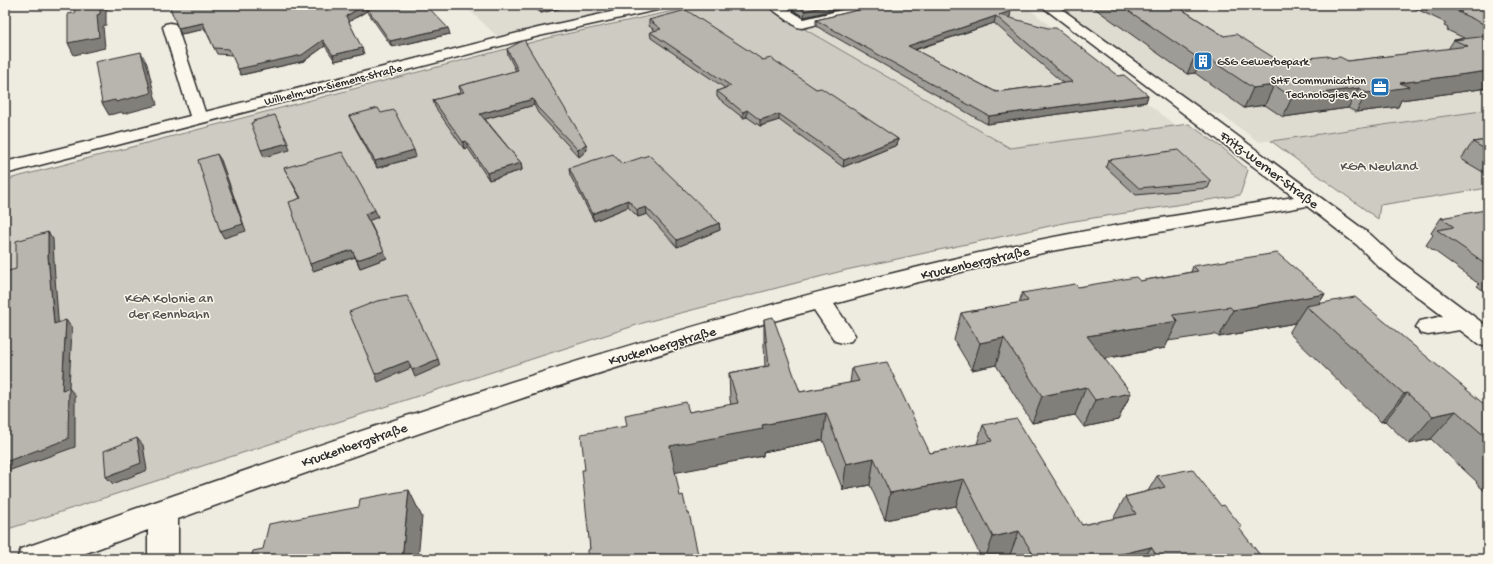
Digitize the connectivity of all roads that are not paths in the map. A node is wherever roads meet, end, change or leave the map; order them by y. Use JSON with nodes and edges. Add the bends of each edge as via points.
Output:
{"nodes":[{"id":1,"x":661,"y":5,"type":"edge"},
{"id":2,"x":773,"y":5,"type":"edge"},
{"id":3,"x":880,"y":5,"type":"edge"},
{"id":4,"x":1048,"y":5,"type":"edge"},
{"id":5,"x":856,"y":7,"type":"edge"},
{"id":6,"x":170,"y":26,"type":"dead end"},
{"id":7,"x":199,"y":118,"type":"junction"},
{"id":8,"x":5,"y":168,"type":"edge"},
{"id":9,"x":1310,"y":200,"type":"junction"},
{"id":10,"x":819,"y":300,"type":"junction"},
{"id":11,"x":1464,"y":321,"type":"junction"},
{"id":12,"x":1428,"y":327,"type":"dead end"},
{"id":13,"x":843,"y":335,"type":"dead end"},
{"id":14,"x":1488,"y":339,"type":"edge"},
{"id":15,"x":163,"y":511,"type":"junction"},
{"id":16,"x":32,"y":559,"type":"edge"},
{"id":17,"x":163,"y":559,"type":"edge"}],
"edges":[{"from":1,"to":7,"type":"street","name":"Wilhelm-von-Siemens-Straße","via":[[559,27]]},
{"from":2,"to":5,"type":"street","via":[[802,24]]},
{"from":3,"to":5,"type":"street"},
{"from":4,"to":9,"type":"street","name":"Fritz-Werner-Straße"},
{"from":6,"to":7,"type":"street"},
{"from":7,"to":8,"type":"street","name":"Wilhelm-von-Siemens-Straße"},
{"from":9,"to":10,"type":"street","name":"Kruckenbergstraße","via":[[1082,238]]},
{"from":9,"to":11,"type":"street","name":"Fritz-Werner-Straße"},
{"from":10,"to":13,"type":"street"},
{"from":10,"to":15,"type":"street","name":"Kruckenbergstraße","via":[[652,347],[481,400]]},
{"from":11,"to":12,"type":"street"},
{"from":11,"to":14,"type":"street","name":"Fritz-Werner-Straße"},
{"from":15,"to":16,"type":"street","name":"Kruckenbergstraße"},
{"from":15,"to":17,"type":"street"}]}
